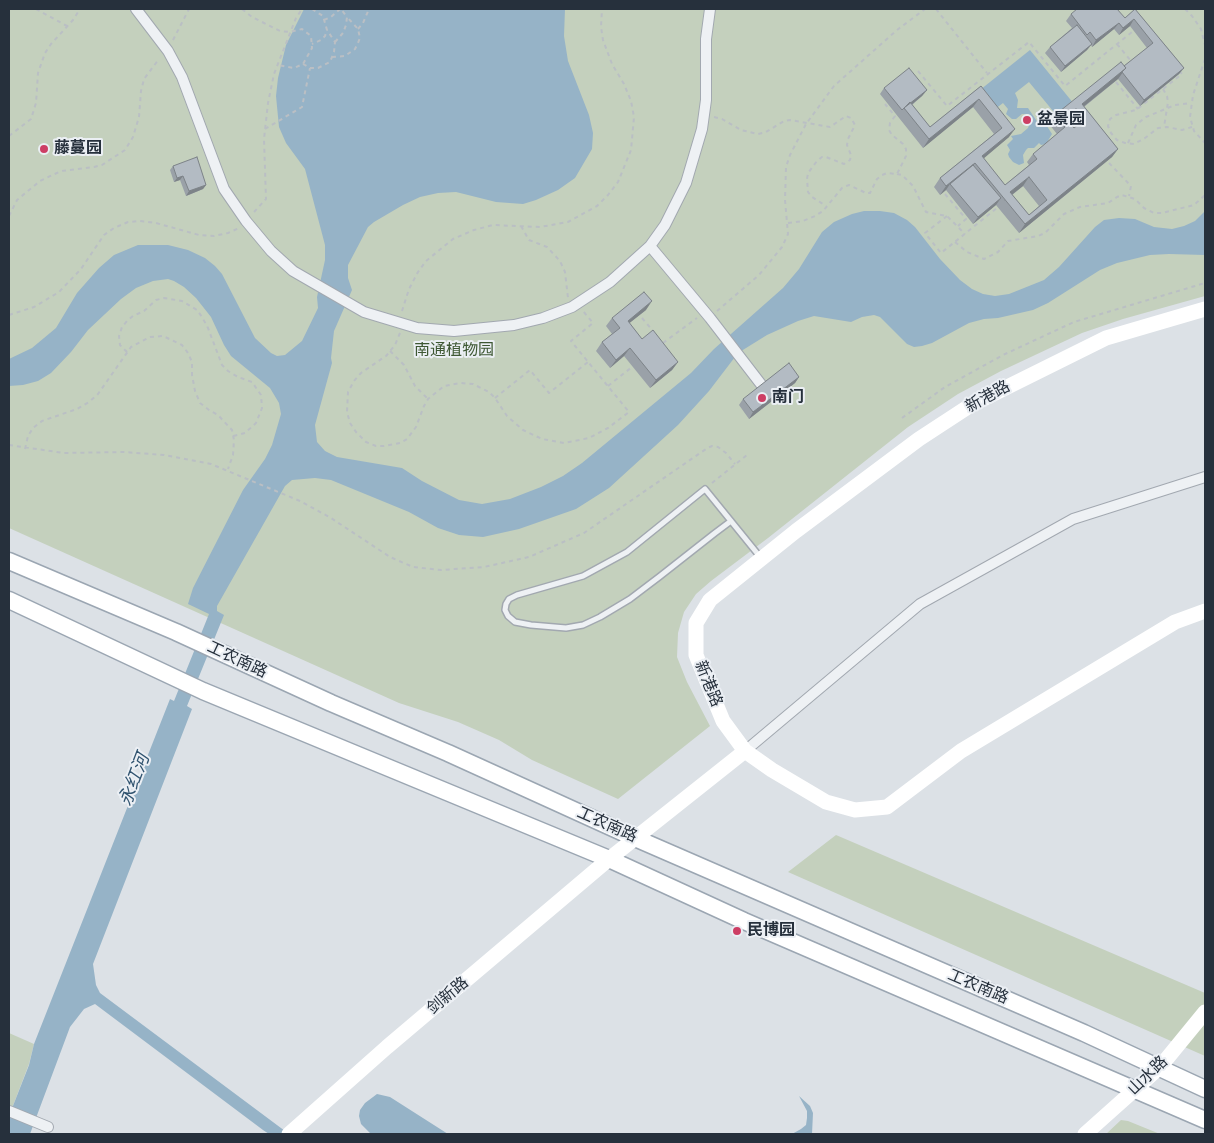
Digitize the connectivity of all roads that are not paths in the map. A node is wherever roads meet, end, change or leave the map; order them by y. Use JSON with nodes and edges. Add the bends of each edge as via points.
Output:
{"nodes":[{"id":1,"x":136,"y":9,"type":"edge"},
{"id":2,"x":710,"y":9,"type":"edge"},
{"id":3,"x":650,"y":246,"type":"junction"},
{"id":4,"x":1205,"y":309,"type":"edge"},
{"id":5,"x":773,"y":400,"type":"edge"},
{"id":6,"x":1205,"y":478,"type":"edge"},
{"id":7,"x":731,"y":521,"type":"dead end"},
{"id":8,"x":762,"y":558,"type":"junction"},
{"id":9,"x":9,"y":561,"type":"edge"},
{"id":10,"x":9,"y":600,"type":"edge"},
{"id":11,"x":1205,"y":611,"type":"edge"},
{"id":12,"x":745,"y":751,"type":"junction"},
{"id":13,"x":635,"y":838,"type":"junction"},
{"id":14,"x":609,"y":859,"type":"junction"},
{"id":15,"x":1205,"y":1012,"type":"edge"},
{"id":16,"x":1160,"y":1068,"type":"junction"},
{"id":17,"x":1136,"y":1088,"type":"junction"},
{"id":18,"x":1205,"y":1089,"type":"edge"},
{"id":19,"x":9,"y":1111,"type":"edge"},
{"id":20,"x":1205,"y":1120,"type":"edge"},
{"id":21,"x":48,"y":1127,"type":"dead end"},
{"id":22,"x":289,"y":1134,"type":"edge"},
{"id":23,"x":1085,"y":1134,"type":"edge"}],
"edges":[{"from":1,"to":3,"type":"street","via":[[168,51],[182,76],[224,189],[246,221],[270,251],[293,271],[356,308],[417,328],[454,331],[543,318],[575,305],[610,282]]},
{"from":2,"to":3,"type":"street","via":[[702,129],[686,183],[665,225]]},
{"from":3,"to":5,"type":"street"},
{"from":4,"to":8,"type":"street","name":"新港路","via":[[1106,338],[972,404],[919,439]]},
{"from":6,"to":12,"type":"street","via":[[1073,519],[920,604]]},
{"from":7,"to":8,"type":"lane","via":[[630,599],[583,624],[566,628],[515,622],[505,610],[509,599],[517,595],[567,582],[627,552],[705,489]]},
{"from":8,"to":12,"type":"street","name":"新港路","via":[[710,600],[696,623],[696,655],[722,721]]},
{"from":9,"to":13,"type":"main road","name":"工农南路","via":[[176,632]]},
{"from":10,"to":14,"type":"main road","name":"工农南路","via":[[170,677]]},
{"from":11,"to":12,"type":"street","name":"新港路","via":[[1175,622],[961,751],[887,807],[855,810],[826,802]]},
{"from":12,"to":13,"type":"street","name":"剑新路"},
{"from":13,"to":14,"type":"street","name":"剑新路"},
{"from":13,"to":16,"type":"main road","name":"工农南路"},
{"from":14,"to":17,"type":"main road","name":"工农南路","via":[[770,932]]},
{"from":14,"to":22,"type":"street","name":"剑新路"},
{"from":15,"to":16,"type":"street","name":"山水路"},
{"from":16,"to":17,"type":"street","name":"山水路"},
{"from":16,"to":18,"type":"main road","name":"工农南路"},
{"from":17,"to":20,"type":"main road","name":"工农南路"},
{"from":17,"to":23,"type":"street","name":"山水路"},
{"from":19,"to":21,"type":"street"}]}
